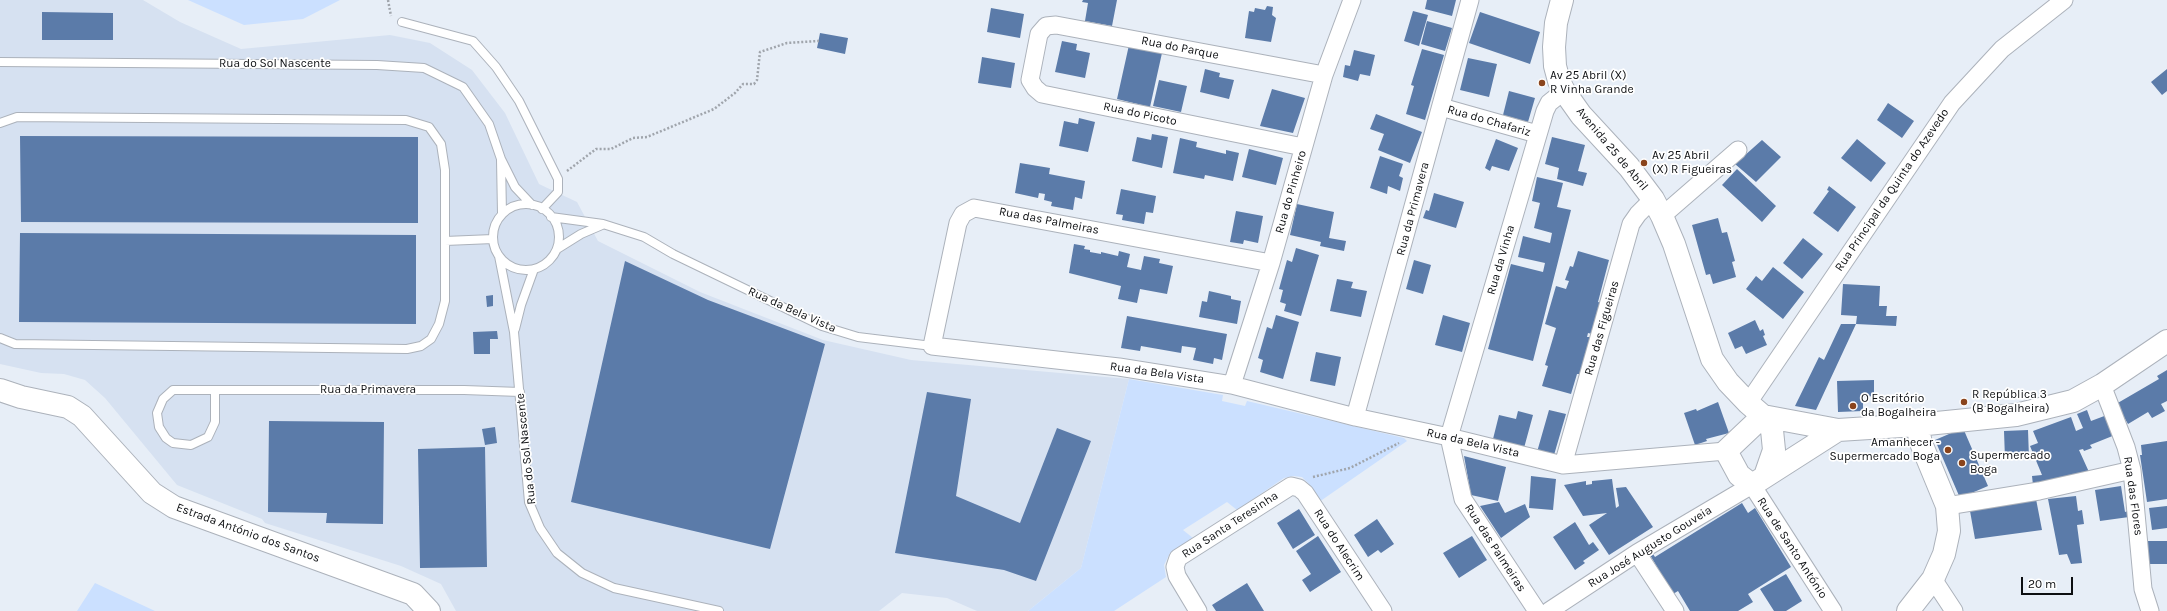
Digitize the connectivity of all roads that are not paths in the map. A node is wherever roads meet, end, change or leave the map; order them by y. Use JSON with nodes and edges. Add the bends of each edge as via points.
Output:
{"nodes":[{"id":1,"x":1352,"y":0,"type":"edge"},
{"id":2,"x":1470,"y":0,"type":"edge"},
{"id":3,"x":1562,"y":0,"type":"edge"},
{"id":4,"x":2064,"y":0,"type":"edge"},
{"id":5,"x":402,"y":22,"type":"dead end"},
{"id":6,"x":1039,"y":34,"type":"joint"},
{"id":7,"x":0,"y":62,"type":"edge"},
{"id":8,"x":1324,"y":75,"type":"junction"},
{"id":9,"x":1564,"y":91,"type":"junction"},
{"id":10,"x":1441,"y":107,"type":"junction"},
{"id":11,"x":0,"y":123,"type":"edge"},
{"id":12,"x":1537,"y":134,"type":"junction"},
{"id":13,"x":1303,"y":147,"type":"junction"},
{"id":14,"x":1738,"y":150,"type":"dead end"},
{"id":15,"x":501,"y":160,"type":"junction"},
{"id":16,"x":532,"y":205,"type":"junction"},
{"id":17,"x":1658,"y":207,"type":"junction"},
{"id":18,"x":542,"y":209,"type":"junction"},
{"id":19,"x":502,"y":214,"type":"junction"},
{"id":20,"x":551,"y":217,"type":"junction"},
{"id":21,"x":603,"y":224,"type":"junction"},
{"id":22,"x":493,"y":239,"type":"junction"},
{"id":23,"x":445,"y":240,"type":"junction"},
{"id":24,"x":557,"y":249,"type":"junction"},
{"id":25,"x":499,"y":256,"type":"junction"},
{"id":26,"x":1271,"y":263,"type":"junction"},
{"id":27,"x":534,"y":269,"type":"junction"},
{"id":28,"x":514,"y":332,"type":"junction"},
{"id":29,"x":0,"y":338,"type":"edge"},
{"id":30,"x":2167,"y":341,"type":"edge"},
{"id":31,"x":932,"y":346,"type":"junction"},
{"id":32,"x":1232,"y":384,"type":"junction"},
{"id":33,"x":2102,"y":385,"type":"junction"},
{"id":34,"x":0,"y":390,"type":"edge"},
{"id":35,"x":215,"y":390,"type":"junction"},
{"id":36,"x":520,"y":392,"type":"junction"},
{"id":37,"x":1755,"y":409,"type":"junction"},
{"id":38,"x":1355,"y":417,"type":"junction"},
{"id":39,"x":1917,"y":425,"type":"junction"},
{"id":40,"x":1838,"y":430,"type":"junction"},
{"id":41,"x":1449,"y":437,"type":"junction"},
{"id":42,"x":1726,"y":451,"type":"junction"},
{"id":43,"x":1564,"y":465,"type":"junction"},
{"id":44,"x":2132,"y":470,"type":"junction"},
{"id":45,"x":1758,"y":480,"type":"junction"},
{"id":46,"x":1295,"y":487,"type":"joint"},
{"id":47,"x":1947,"y":506,"type":"junction"},
{"id":48,"x":1637,"y":553,"type":"junction"},
{"id":49,"x":1933,"y":579,"type":"junction"},
{"id":50,"x":429,"y":611,"type":"edge"},
{"id":51,"x":719,"y":611,"type":"edge"},
{"id":52,"x":1198,"y":611,"type":"edge"},
{"id":53,"x":1383,"y":611,"type":"edge"},
{"id":54,"x":1537,"y":611,"type":"edge"},
{"id":55,"x":1549,"y":611,"type":"edge"},
{"id":56,"x":1675,"y":611,"type":"edge"},
{"id":57,"x":1833,"y":611,"type":"edge"},
{"id":58,"x":1908,"y":611,"type":"edge"},
{"id":59,"x":1954,"y":611,"type":"edge"},
{"id":60,"x":2150,"y":611,"type":"edge"}],
"edges":[{"from":1,"to":8,"type":"street","name":"Rua do Pinheiro"},
{"from":2,"to":10,"type":"street","name":"Rua da Primavera"},
{"from":3,"to":9,"type":"street","name":"Avenida 25 de Abril","via":[[1556,23],[1554,48],[1555,66]]},
{"from":4,"to":37,"type":"street","name":"Rua Principal da Quinta do Azevedo","via":[[2002,49],[1952,103]]},
{"from":5,"to":18,"type":"lane","via":[[473,41],[496,67],[519,101],[558,179],[558,192]]},
{"from":6,"to":8,"type":"street","name":"Rua do Parque","via":[[1046,26],[1056,25]]},
{"from":6,"to":13,"type":"street","name":"Rua do Picoto","via":[[1030,80],[1042,94]]},
{"from":7,"to":15,"type":"lane","name":"Rua do Sol Nascente","via":[[377,65],[424,68],[463,86],[489,124]]},
{"from":8,"to":13,"type":"street","name":"Rua do Pinheiro"},
{"from":9,"to":12,"type":"street","name":"Rua da Vinha","via":[[1549,103]]},
{"from":9,"to":17,"type":"street","name":"Avenida 25 de Abril","via":[[1581,115],[1629,166]]},
{"from":10,"to":12,"type":"street","name":"Rua do Chafariz"},
{"from":10,"to":38,"type":"street","name":"Rua da Primavera"},
{"from":11,"to":23,"type":"lane","via":[[17,117],[406,120],[429,127],[441,144],[445,170]]},
{"from":12,"to":41,"type":"street","name":"Rua da Vinha"},
{"from":13,"to":26,"type":"street","name":"Rua do Pinheiro"},
{"from":14,"to":17,"type":"street","name":"Rua das Figueiras"},
{"from":15,"to":16,"type":"lane","via":[[515,187]]},
{"from":15,"to":19,"type":"lane"},
{"from":16,"to":18,"type":"lane"},
{"from":16,"to":19,"type":"lane","via":[[521,205]]},
{"from":17,"to":37,"type":"street","name":"Avenida 25 de Abril","via":[[1674,244],[1712,359],[1728,382]]},
{"from":17,"to":43,"type":"street","name":"Rua das Figueiras","via":[[1638,214],[1631,224]]},
{"from":18,"to":20,"type":"lane"},
{"from":19,"to":22,"type":"lane"},
{"from":20,"to":21,"type":"lane","name":"Rua da Bela Vista"},
{"from":20,"to":24,"type":"lane","via":[[557,227]]},
{"from":21,"to":24,"type":"lane"},
{"from":21,"to":31,"type":"lane","name":"Rua da Bela Vista","via":[[644,237],[673,254],[822,326],[858,337]]},
{"from":22,"to":23,"type":"lane"},
{"from":22,"to":25,"type":"lane"},
{"from":23,"to":29,"type":"lane","via":[[443,309],[439,324],[431,339],[421,346],[408,349],[15,344]]},
{"from":24,"to":27,"type":"lane","via":[[544,265]]},
{"from":25,"to":27,"type":"lane","via":[[515,268]]},
{"from":25,"to":28,"type":"lane"},
{"from":26,"to":31,"type":"street","name":"Rua das Palmeiras","via":[[974,208],[963,214],[958,223]]},
{"from":26,"to":32,"type":"street","name":"Rua do Pinheiro"},
{"from":27,"to":28,"type":"lane"},
{"from":28,"to":36,"type":"lane","name":"Rua do Sol Nascente"},
{"from":30,"to":33,"type":"street"},
{"from":31,"to":32,"type":"street","name":"Rua da Bela Vista","via":[[1119,367]]},
{"from":32,"to":38,"type":"street","name":"Rua da Bela Vista"},
{"from":33,"to":39,"type":"street","via":[[2073,401],[2016,415]]},
{"from":33,"to":44,"type":"street","name":"Rua das Flores"},
{"from":34,"to":50,"type":"street","name":"Estrada António dos Santos","via":[[68,407],[82,416],[152,493],[174,507],[413,594]]},
{"from":35,"to":35,"type":"lane","name":"Rua da Primavera","via":[[173,390],[163,399],[157,413],[159,427],[166,438],[173,443],[191,445],[208,437],[215,422]]},
{"from":35,"to":36,"type":"lane","name":"Rua da Primavera"},
{"from":36,"to":51,"type":"lane","name":"Rua do Sol Nascente","via":[[529,502],[540,528],[557,553],[582,573],[614,588]]},
{"from":37,"to":40,"type":"street"},
{"from":37,"to":42,"type":"street"},
{"from":37,"to":45,"type":"street","name":"Avenida 25 de Abril","via":[[1772,430],[1774,450]]},
{"from":38,"to":41,"type":"street","name":"Rua da Bela Vista"},
{"from":39,"to":40,"type":"street"},
{"from":39,"to":47,"type":"street","via":[[1921,443]]},
{"from":40,"to":45,"type":"street"},
{"from":41,"to":43,"type":"street","name":"Rua da Bela Vista"},
{"from":41,"to":54,"type":"street","name":"Rua das Palmeiras","via":[[1463,499]]},
{"from":42,"to":43,"type":"street","name":"Rua da Bela Vista"},
{"from":42,"to":45,"type":"street","via":[[1739,475]]},
{"from":44,"to":47,"type":"street","via":[[2039,491]]},
{"from":44,"to":60,"type":"street","name":"Rua das Flores","via":[[2144,589]]},
{"from":45,"to":48,"type":"street","name":"Rua José Augusto Gouveia"},
{"from":45,"to":57,"type":"street","name":"Rua de Santo António"},
{"from":46,"to":52,"type":"street","name":"Rua Santa Teresinha","via":[[1178,558],[1175,567],[1177,576]]},
{"from":46,"to":53,"type":"street","name":"Rua do Alecrim","via":[[1310,501]]},
{"from":47,"to":49,"type":"street","via":[[1949,531],[1944,554]]},
{"from":48,"to":55,"type":"street","name":"Rua José Augusto Gouveia"},
{"from":48,"to":56,"type":"street"},
{"from":49,"to":58,"type":"street"},
{"from":49,"to":59,"type":"street"}]}
